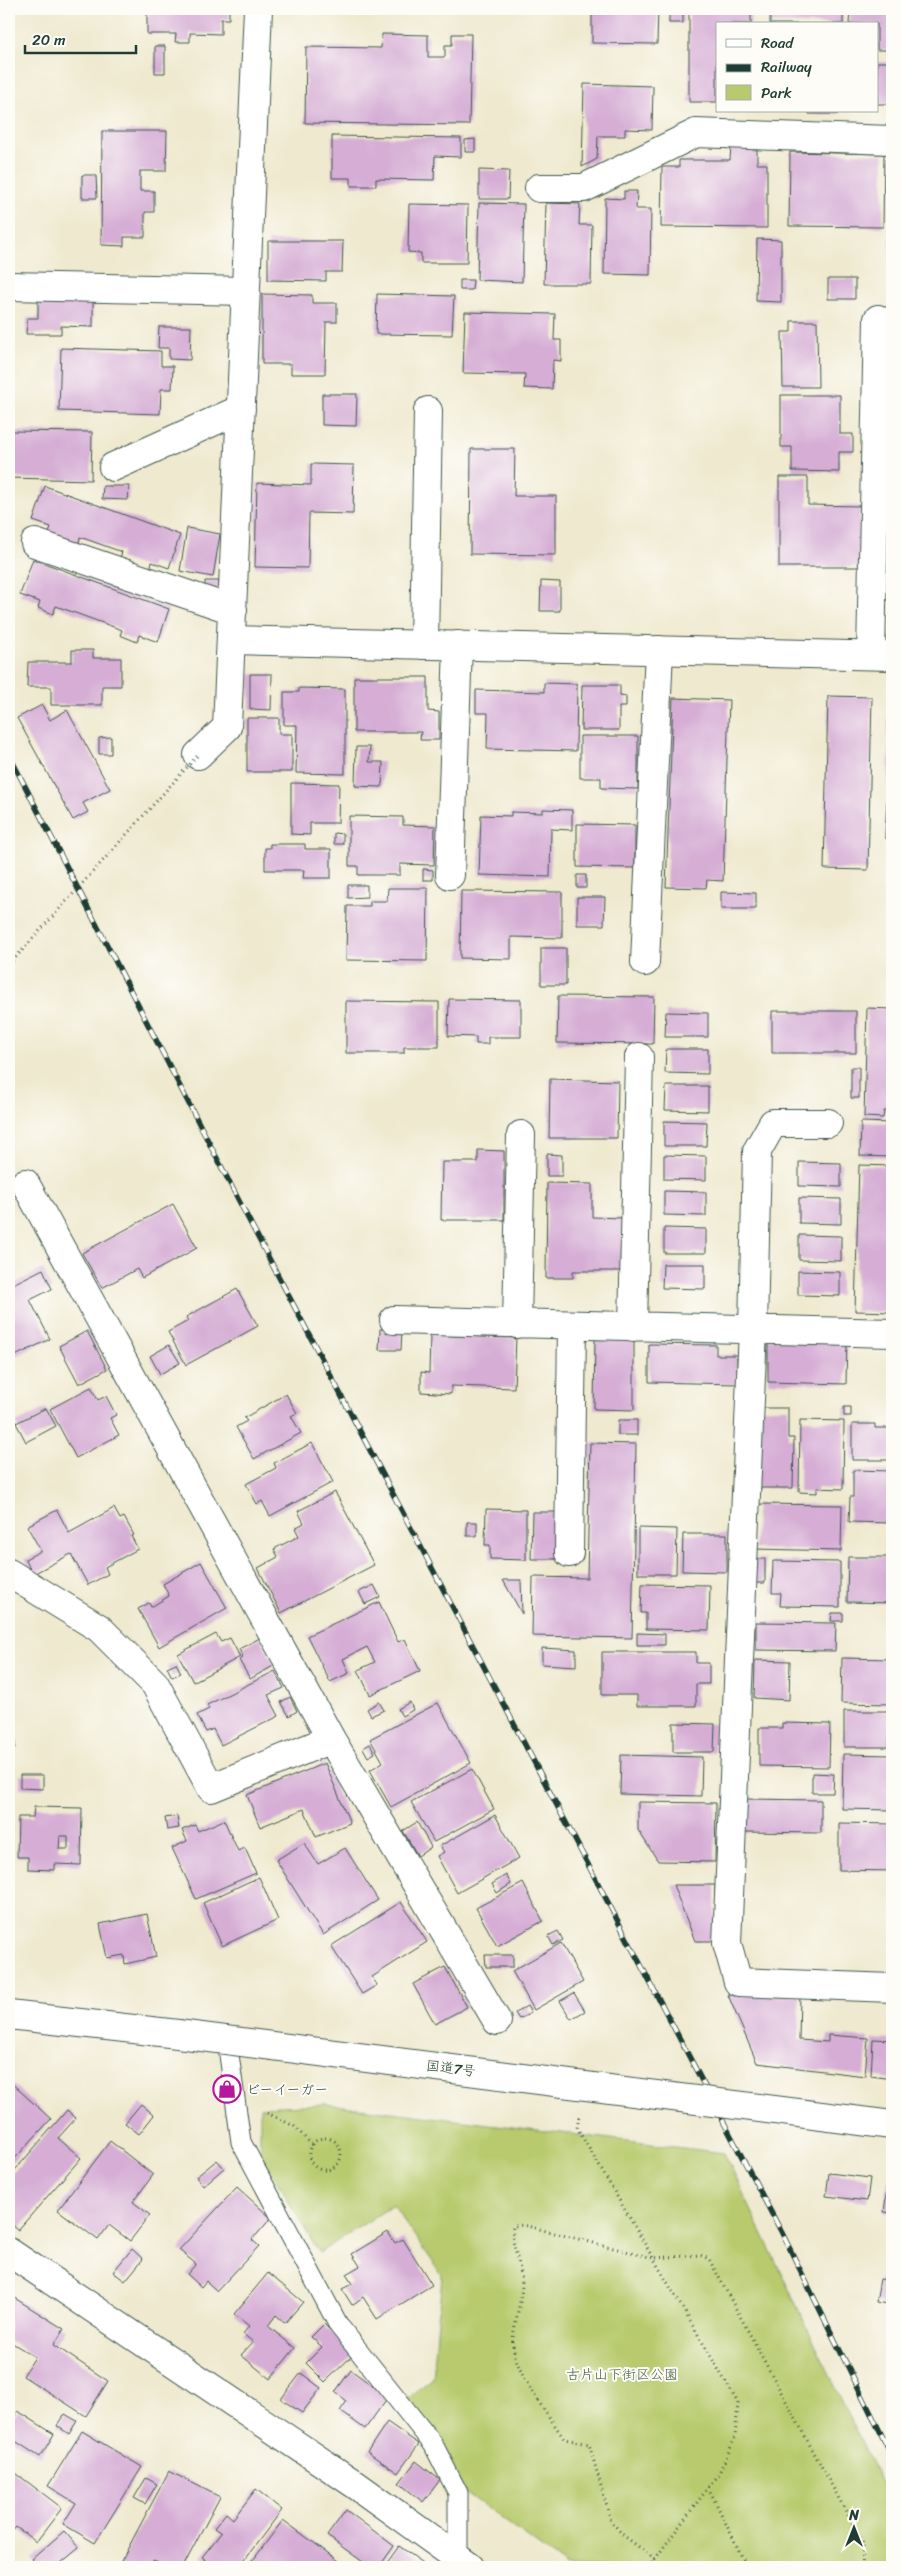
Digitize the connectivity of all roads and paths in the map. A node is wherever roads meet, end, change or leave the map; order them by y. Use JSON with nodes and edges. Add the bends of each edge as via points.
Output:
{"nodes":[{"id":1,"x":258,"y":9,"type":"edge"},
{"id":2,"x":892,"y":140,"type":"edge"},
{"id":3,"x":539,"y":188,"type":"dead end"},
{"id":4,"x":9,"y":286,"type":"edge"},
{"id":5,"x":246,"y":291,"type":"junction"},
{"id":6,"x":878,"y":319,"type":"dead end"},
{"id":7,"x":242,"y":409,"type":"junction"},
{"id":8,"x":428,"y":411,"type":"dead end"},
{"id":9,"x":113,"y":467,"type":"dead end"},
{"id":10,"x":35,"y":543,"type":"dead end"},
{"id":11,"x":233,"y":610,"type":"junction"},
{"id":12,"x":232,"y":640,"type":"junction"},
{"id":13,"x":424,"y":645,"type":"junction"},
{"id":14,"x":458,"y":645,"type":"junction"},
{"id":15,"x":659,"y":650,"type":"junction"},
{"id":16,"x":882,"y":656,"type":"edge"},
{"id":17,"x":198,"y":755,"type":"joint"},
{"id":18,"x":450,"y":875,"type":"dead end"},
{"id":19,"x":645,"y":962,"type":"dead end"},
{"id":20,"x":9,"y":965,"type":"edge"},
{"id":21,"x":639,"y":1056,"type":"dead end"},
{"id":22,"x":828,"y":1123,"type":"dead end"},
{"id":23,"x":521,"y":1135,"type":"dead end"},
{"id":24,"x":24,"y":1183,"type":"dead end"},
{"id":25,"x":394,"y":1320,"type":"dead end"},
{"id":26,"x":517,"y":1324,"type":"junction"},
{"id":27,"x":572,"y":1326,"type":"junction"},
{"id":28,"x":633,"y":1327,"type":"junction"},
{"id":29,"x":753,"y":1329,"type":"junction"},
{"id":30,"x":892,"y":1333,"type":"edge"},
{"id":31,"x":569,"y":1553,"type":"dead end"},
{"id":32,"x":9,"y":1573,"type":"edge"},
{"id":33,"x":332,"y":1739,"type":"junction"},
{"id":34,"x":892,"y":1988,"type":"edge"},
{"id":35,"x":9,"y":2015,"type":"edge"},
{"id":36,"x":497,"y":2021,"type":"dead end"},
{"id":37,"x":227,"y":2040,"type":"junction"},
{"id":38,"x":235,"y":2097,"type":"junction"},
{"id":39,"x":580,"y":2110,"type":"dead end"},
{"id":40,"x":892,"y":2125,"type":"edge"},
{"id":41,"x":312,"y":2145,"type":"junction"},
{"id":42,"x":9,"y":2253,"type":"edge"},
{"id":43,"x":653,"y":2258,"type":"junction"},
{"id":44,"x":708,"y":2487,"type":"junction"},
{"id":45,"x":654,"y":2559,"type":"junction"},
{"id":46,"x":464,"y":2563,"type":"edge"},
{"id":47,"x":648,"y":2567,"type":"edge"},
{"id":48,"x":747,"y":2567,"type":"edge"},
{"id":49,"x":862,"y":2567,"type":"edge"}],
"edges":[{"from":1,"to":5,"type":"main road"},
{"from":2,"to":3,"type":"main road","via":[[696,133],[584,188]]},
{"from":4,"to":5,"type":"main road"},
{"from":5,"to":7,"type":"main road"},
{"from":6,"to":16,"type":"main road"},
{"from":7,"to":9,"type":"main road"},
{"from":7,"to":11,"type":"main road"},
{"from":8,"to":13,"type":"main road"},
{"from":10,"to":11,"type":"main road"},
{"from":11,"to":12,"type":"main road"},
{"from":12,"to":13,"type":"main road"},
{"from":12,"to":17,"type":"main road","via":[[227,727]]},
{"from":13,"to":14,"type":"main road"},
{"from":14,"to":15,"type":"main road"},
{"from":14,"to":18,"type":"main road"},
{"from":15,"to":16,"type":"main road"},
{"from":15,"to":19,"type":"main road"},
{"from":17,"to":20,"type":"path","bridge":true},
{"from":21,"to":28,"type":"main road"},
{"from":22,"to":29,"type":"main road","via":[[773,1123],[757,1150]]},
{"from":23,"to":26,"type":"main road"},
{"from":24,"to":33,"type":"main road"},
{"from":25,"to":26,"type":"main road"},
{"from":26,"to":27,"type":"main road"},
{"from":27,"to":28,"type":"main road"},
{"from":27,"to":31,"type":"main road"},
{"from":28,"to":29,"type":"main road"},
{"from":29,"to":30,"type":"main road"},
{"from":29,"to":34,"type":"main road","via":[[728,1943],[738,1982]]},
{"from":32,"to":33,"type":"main road","via":[[99,1628],[155,1684],[211,1788]]},
{"from":33,"to":36,"type":"main road"},
{"from":35,"to":37,"type":"main road","name":"国道7号","bridge":true},
{"from":37,"to":38,"type":"lane"},
{"from":37,"to":40,"type":"main road","name":"国道7号","bridge":true},
{"from":38,"to":41,"type":"path","via":[[294,2126]]},
{"from":38,"to":46,"type":"lane","via":[[241,2142],[339,2326],[433,2444],[458,2492]]},
{"from":39,"to":43,"type":"path","via":[[577,2128]]},
{"from":41,"to":41,"type":"path","via":[[326,2139],[335,2142],[340,2152],[339,2162],[326,2170],[316,2168],[309,2155]]},
{"from":42,"to":46,"type":"main road","via":[[356,2484]]},
{"from":43,"to":44,"type":"path","via":[[738,2403],[735,2438],[719,2473]]},
{"from":43,"to":45,"type":"path","via":[[523,2225],[513,2226],[522,2279],[522,2300],[513,2340],[519,2368],[564,2439],[589,2444],[611,2521],[623,2535]]},
{"from":43,"to":49,"type":"path","via":[[700,2255],[710,2259],[863,2543]]},
{"from":44,"to":45,"type":"path"},
{"from":44,"to":48,"type":"path"},
{"from":45,"to":47,"type":"path"}]}
